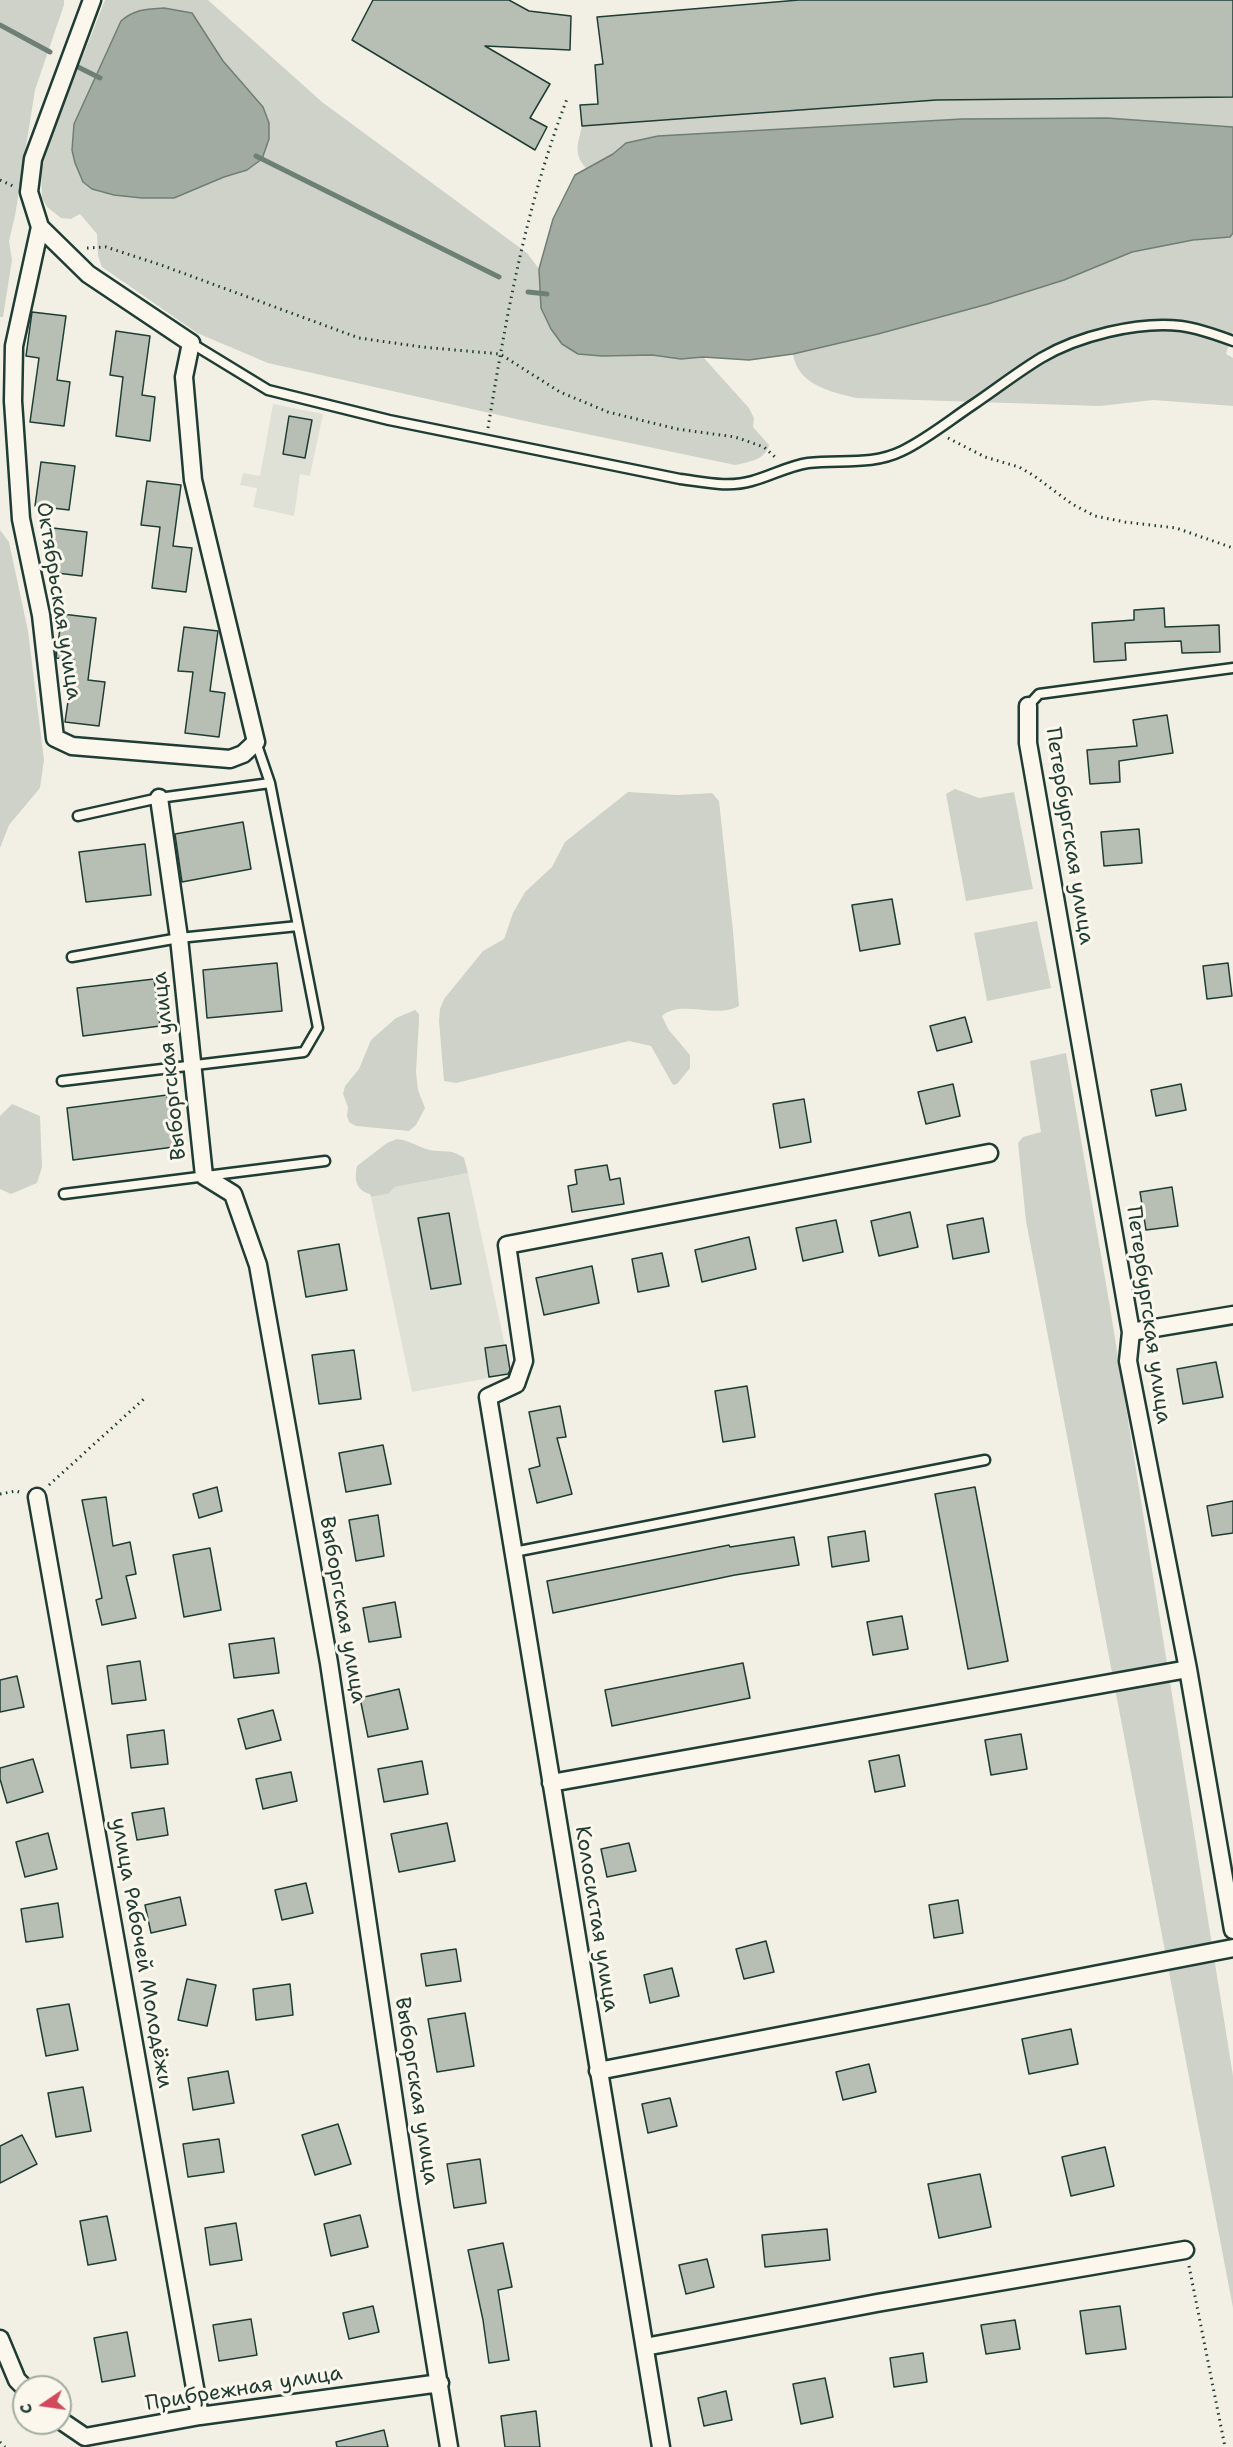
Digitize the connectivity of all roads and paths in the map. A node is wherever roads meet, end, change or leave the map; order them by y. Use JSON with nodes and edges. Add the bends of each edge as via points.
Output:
{"nodes":[{"id":1,"x":92,"y":0,"type":"edge"},
{"id":2,"x":567,"y":99,"type":"dead end"},
{"id":3,"x":40,"y":227,"type":"junction"},
{"id":4,"x":65,"y":251,"type":"junction"},
{"id":5,"x":1233,"y":341,"type":"edge"},
{"id":6,"x":191,"y":343,"type":"junction"},
{"id":7,"x":500,"y":354,"type":"junction"},
{"id":8,"x":932,"y":434,"type":"junction"},
{"id":9,"x":486,"y":439,"type":"junction"},
{"id":10,"x":784,"y":469,"type":"junction"},
{"id":11,"x":1233,"y":548,"type":"edge"},
{"id":12,"x":1233,"y":668,"type":"edge"},
{"id":13,"x":1028,"y":706,"type":"joint"},
{"id":14,"x":256,"y":742,"type":"junction"},
{"id":15,"x":270,"y":783,"type":"junction"},
{"id":16,"x":159,"y":798,"type":"junction"},
{"id":17,"x":78,"y":816,"type":"dead end"},
{"id":18,"x":298,"y":926,"type":"junction"},
{"id":19,"x":179,"y":938,"type":"junction"},
{"id":20,"x":72,"y":957,"type":"dead end"},
{"id":21,"x":193,"y":1065,"type":"junction"},
{"id":22,"x":62,"y":1081,"type":"dead end"},
{"id":23,"x":989,"y":1154,"type":"dead end"},
{"id":24,"x":325,"y":1161,"type":"dead end"},
{"id":25,"x":204,"y":1176,"type":"junction"},
{"id":26,"x":64,"y":1194,"type":"dead end"},
{"id":27,"x":1233,"y":1315,"type":"edge"},
{"id":28,"x":1131,"y":1332,"type":"junction"},
{"id":29,"x":146,"y":1397,"type":"dead end"},
{"id":30,"x":985,"y":1460,"type":"dead end"},
{"id":31,"x":37,"y":1497,"type":"joint"},
{"id":32,"x":514,"y":1552,"type":"junction"},
{"id":33,"x":1188,"y":1669,"type":"junction"},
{"id":34,"x":551,"y":1783,"type":"junction"},
{"id":35,"x":1233,"y":1929,"type":"edge"},
{"id":36,"x":1233,"y":1948,"type":"edge"},
{"id":37,"x":598,"y":2071,"type":"junction"},
{"id":38,"x":1185,"y":2250,"type":"joint"},
{"id":39,"x":0,"y":2339,"type":"edge"},
{"id":40,"x":645,"y":2347,"type":"junction"},
{"id":41,"x":15,"y":2375,"type":"edge"},
{"id":42,"x":440,"y":2383,"type":"junction"},
{"id":43,"x":200,"y":2416,"type":"junction"},
{"id":44,"x":72,"y":2428,"type":"edge"},
{"id":45,"x":0,"y":2442,"type":"edge"},
{"id":46,"x":5,"y":2447,"type":"edge"},
{"id":47,"x":449,"y":2447,"type":"edge"},
{"id":48,"x":661,"y":2447,"type":"edge"},
{"id":49,"x":1225,"y":2447,"type":"edge"}],
"edges":[{"from":1,"to":3,"type":"street","via":[[33,159],[28,192]]},
{"from":2,"to":7,"type":"path","via":[[546,153]]},
{"from":3,"to":4,"type":"street"},
{"from":3,"to":14,"type":"street","name":"Октябрьская улица","via":[[14,346],[13,401],[21,519],[41,615],[55,738],[72,746],[230,759]]},
{"from":4,"to":6,"type":"street","via":[[88,274]]},
{"from":4,"to":7,"type":"path","via":[[106,247],[359,338]]},
{"from":5,"to":8,"type":"lane","via":[[1183,326],[1158,325],[1073,344],[1042,357]]},
{"from":6,"to":9,"type":"lane","via":[[268,390]]},
{"from":6,"to":14,"type":"street","via":[[184,377],[193,480]]},
{"from":7,"to":9,"type":"path"},
{"from":7,"to":10,"type":"path","via":[[560,392],[608,412],[677,429],[735,437],[764,447]]},
{"from":8,"to":10,"type":"lane","via":[[900,452],[875,460],[806,463]]},
{"from":8,"to":11,"type":"path","via":[[1020,467],[1095,516],[1176,528]]},
{"from":9,"to":10,"type":"lane","via":[[718,484],[752,481]]},
{"from":12,"to":13,"type":"lane","via":[[1039,694]]},
{"from":13,"to":28,"type":"street","name":"Петербургская улица","via":[[1028,742]]},
{"from":14,"to":15,"type":"lane"},
{"from":15,"to":16,"type":"lane"},
{"from":15,"to":18,"type":"lane"},
{"from":16,"to":17,"type":"lane"},
{"from":16,"to":19,"type":"street","name":"Выборгская улица"},
{"from":18,"to":19,"type":"lane"},
{"from":18,"to":21,"type":"lane","via":[[318,1028],[304,1052]]},
{"from":19,"to":20,"type":"lane"},
{"from":19,"to":21,"type":"street","name":"Выборгская улица"},
{"from":21,"to":22,"type":"lane"},
{"from":21,"to":25,"type":"street","name":"Выборгская улица"},
{"from":23,"to":32,"type":"street","name":"Колосистая улица","via":[[507,1245],[524,1361],[516,1384],[488,1397]]},
{"from":24,"to":25,"type":"lane"},
{"from":25,"to":26,"type":"lane"},
{"from":25,"to":42,"type":"street","name":"Выборгская улица","via":[[233,1194],[258,1265],[329,1663]]},
{"from":27,"to":28,"type":"street"},
{"from":28,"to":33,"type":"street","name":"Петербургская улица","via":[[1128,1361]]},
{"from":29,"to":31,"type":"path"},
{"from":30,"to":32,"type":"lane"},
{"from":31,"to":43,"type":"street","name":"улица Рабочей Молодёжи"},
{"from":32,"to":34,"type":"street","name":"Колосистая улица"},
{"from":33,"to":34,"type":"street"},
{"from":33,"to":35,"type":"street","name":"Петербургская улица"},
{"from":34,"to":37,"type":"street","name":"Колосистая улица"},
{"from":36,"to":37,"type":"street"},
{"from":37,"to":40,"type":"street","name":"Колосистая улица"},
{"from":38,"to":40,"type":"street"},
{"from":38,"to":49,"type":"path"},
{"from":39,"to":41,"type":"street"},
{"from":40,"to":48,"type":"street","name":"Колосистая улица"},
{"from":42,"to":43,"type":"street","name":"Прибрежная улица"},
{"from":42,"to":47,"type":"street","name":"Выборгская улица"},
{"from":43,"to":44,"type":"street","name":"Прибрежная улица","via":[[85,2437]]},
{"from":45,"to":46,"type":"path"}]}
